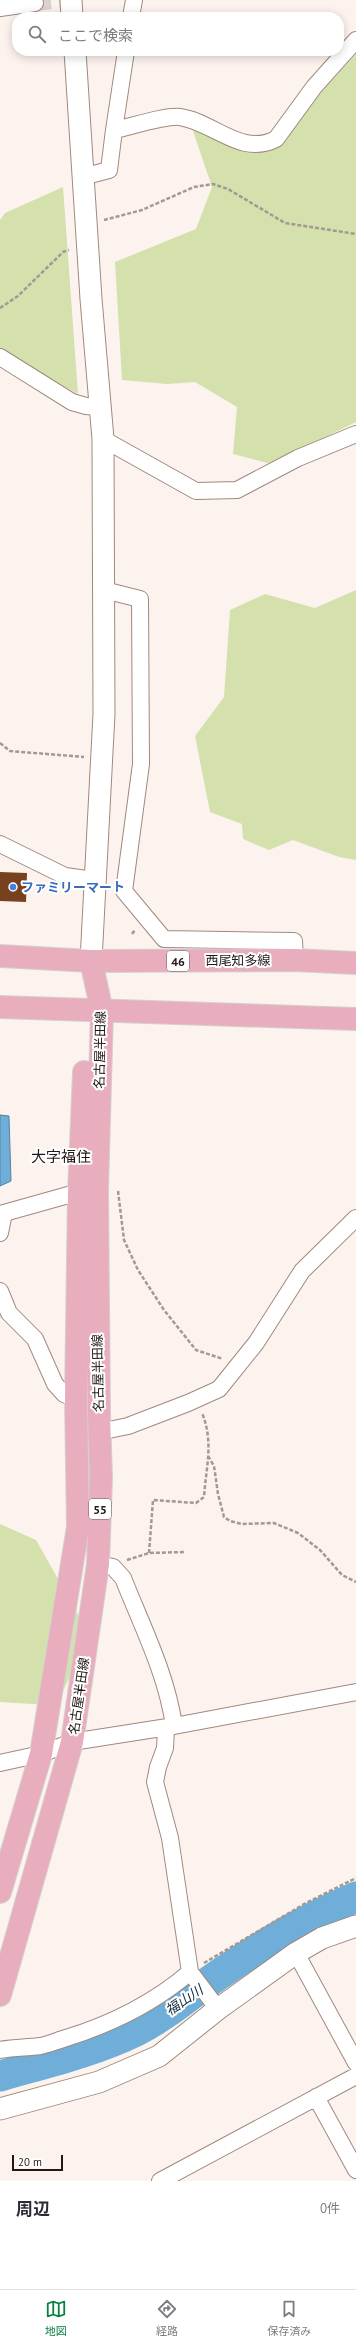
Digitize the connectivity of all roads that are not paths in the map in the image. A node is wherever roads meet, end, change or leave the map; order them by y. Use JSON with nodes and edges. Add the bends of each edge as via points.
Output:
{"nodes":[{"id":1,"x":71,"y":0,"type":"edge"},
{"id":2,"x":134,"y":0,"type":"edge"},
{"id":3,"x":34,"y":3,"type":"dead end"},
{"id":4,"x":0,"y":8,"type":"edge"},
{"id":5,"x":72,"y":12,"type":"edge"},
{"id":6,"x":132,"y":12,"type":"edge"},
{"id":7,"x":356,"y":40,"type":"edge"},
{"id":8,"x":344,"y":53,"type":"edge"},
{"id":9,"x":75,"y":56,"type":"edge"},
{"id":10,"x":125,"y":56,"type":"edge"},
{"id":11,"x":342,"y":56,"type":"edge"},
{"id":12,"x":114,"y":130,"type":"junction"},
{"id":13,"x":82,"y":177,"type":"junction"},
{"id":14,"x":0,"y":357,"type":"edge"},
{"id":15,"x":100,"y":407,"type":"junction"},
{"id":16,"x":356,"y":434,"type":"edge"},
{"id":17,"x":104,"y":439,"type":"junction"},
{"id":18,"x":104,"y":590,"type":"junction"},
{"id":19,"x":0,"y":844,"type":"edge"},
{"id":20,"x":94,"y":880,"type":"junction"},
{"id":21,"x":0,"y":956,"type":"edge"},
{"id":22,"x":295,"y":960,"type":"junction"},
{"id":23,"x":91,"y":961,"type":"junction"},
{"id":24,"x":356,"y":962,"type":"edge"},
{"id":25,"x":0,"y":1007,"type":"edge"},
{"id":26,"x":94,"y":1011,"type":"junction"},
{"id":27,"x":356,"y":1019,"type":"edge"},
{"id":28,"x":80,"y":1192,"type":"junction"},
{"id":29,"x":356,"y":1218,"type":"edge"},
{"id":30,"x":0,"y":1233,"type":"edge"},
{"id":31,"x":0,"y":1291,"type":"edge"},
{"id":32,"x":76,"y":1399,"type":"junction"},
{"id":33,"x":100,"y":1432,"type":"junction"},
{"id":34,"x":98,"y":1564,"type":"junction"},
{"id":35,"x":356,"y":1692,"type":"edge"},
{"id":36,"x":170,"y":1727,"type":"junction"},
{"id":37,"x":72,"y":1742,"type":"junction"},
{"id":38,"x":41,"y":1754,"type":"junction"},
{"id":39,"x":0,"y":1763,"type":"edge"},
{"id":40,"x":0,"y":1892,"type":"edge"},
{"id":41,"x":356,"y":1926,"type":"edge"},
{"id":42,"x":296,"y":1953,"type":"junction"},
{"id":43,"x":192,"y":1974,"type":"junction"},
{"id":44,"x":0,"y":1995,"type":"edge"},
{"id":45,"x":214,"y":2004,"type":"junction"},
{"id":46,"x":0,"y":2050,"type":"edge"},
{"id":47,"x":356,"y":2064,"type":"edge"},
{"id":48,"x":356,"y":2076,"type":"edge"},
{"id":49,"x":316,"y":2097,"type":"junction"},
{"id":50,"x":0,"y":2109,"type":"edge"},
{"id":51,"x":356,"y":2170,"type":"edge"},
{"id":52,"x":160,"y":2181,"type":"edge"}],
"edges":[{"from":1,"to":5,"type":"street"},
{"from":2,"to":6,"type":"street"},
{"from":3,"to":4,"type":"street"},
{"from":7,"to":8,"type":"street"},
{"from":9,"to":13,"type":"street"},
{"from":10,"to":12,"type":"street"},
{"from":11,"to":12,"type":"street","via":[[314,87],[276,139],[268,143],[242,143],[203,124],[180,117]]},
{"from":12,"to":13,"type":"street","via":[[109,170]]},
{"from":13,"to":15,"type":"street"},
{"from":14,"to":15,"type":"street","via":[[72,402]]},
{"from":15,"to":17,"type":"street"},
{"from":16,"to":17,"type":"street","via":[[298,458],[237,490],[196,491]]},
{"from":17,"to":18,"type":"street"},
{"from":18,"to":20,"type":"street","via":[[104,714]]},
{"from":18,"to":22,"type":"street","via":[[140,599],[141,764],[124,891],[164,939],[294,941]]},
{"from":19,"to":20,"type":"street","via":[[65,876]]},
{"from":20,"to":23,"type":"street"},
{"from":21,"to":23,"type":"main road","name":"西尾知多線","number":"46"},
{"from":22,"to":23,"type":"main road","name":"西尾知多線","number":"46"},
{"from":22,"to":24,"type":"main road","name":"西尾知多線","number":"46"},
{"from":23,"to":26,"type":"main road","name":"名古屋半田線","number":"55"},
{"from":25,"to":26,"type":"main road"},
{"from":26,"to":27,"type":"main road"},
{"from":26,"to":28,"type":"main road","name":"名古屋半田線","number":"55"},
{"from":26,"to":33,"type":"main road","name":"名古屋半田線","number":"55"},
{"from":28,"to":30,"type":"street","via":[[4,1213]]},
{"from":28,"to":32,"type":"main road","name":"名古屋半田線","number":"55"},
{"from":29,"to":33,"type":"street","via":[[302,1271],[256,1343],[219,1389],[128,1426]]},
{"from":31,"to":32,"type":"street","via":[[9,1313],[35,1339],[55,1384],[64,1394]]},
{"from":32,"to":38,"type":"main road","name":"名古屋半田線","number":"55","via":[[78,1527]]},
{"from":33,"to":34,"type":"main road","name":"名古屋半田線","number":"55"},
{"from":34,"to":36,"type":"street","via":[[114,1567],[124,1578],[161,1674],[172,1710]]},
{"from":34,"to":37,"type":"main road","name":"名古屋半田線","number":"55"},
{"from":35,"to":36,"type":"street"},
{"from":36,"to":37,"type":"street"},
{"from":36,"to":43,"type":"street","via":[[155,1782],[170,1838]]},
{"from":37,"to":38,"type":"street"},
{"from":37,"to":44,"type":"main road","name":"名古屋半田線","number":"55"},
{"from":38,"to":39,"type":"street"},
{"from":38,"to":40,"type":"main road","name":"名古屋半田線","number":"55"},
{"from":41,"to":42,"type":"street","via":[[322,1938]]},
{"from":42,"to":45,"type":"street"},
{"from":42,"to":47,"type":"street"},
{"from":43,"to":45,"type":"street"},
{"from":43,"to":46,"type":"street","via":[[118,2018],[82,2033],[39,2046],[18,2046]]},
{"from":45,"to":50,"type":"street","via":[[159,2056],[99,2082]]},
{"from":48,"to":49,"type":"street"},
{"from":49,"to":51,"type":"street"},
{"from":49,"to":52,"type":"street"}]}
